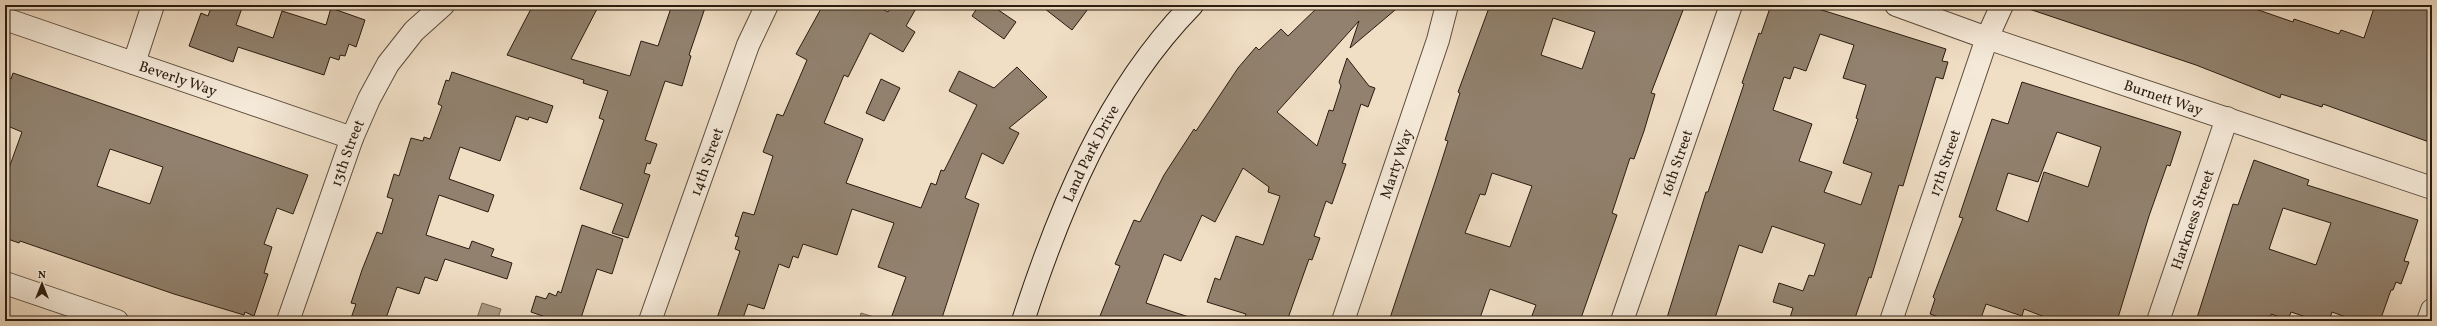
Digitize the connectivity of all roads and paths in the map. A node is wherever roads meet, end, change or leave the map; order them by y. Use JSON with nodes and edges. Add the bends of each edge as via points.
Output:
{"nodes":[{"id":1,"x":153,"y":5,"type":"edge"},
{"id":2,"x":443,"y":5,"type":"edge"},
{"id":3,"x":767,"y":5,"type":"edge"},
{"id":4,"x":1192,"y":5,"type":"edge"},
{"id":5,"x":1447,"y":5,"type":"edge"},
{"id":6,"x":1732,"y":5,"type":"edge"},
{"id":7,"x":1896,"y":5,"type":"edge"},
{"id":8,"x":2002,"y":5,"type":"edge"},
{"id":9,"x":5,"y":20,"type":"edge"},
{"id":10,"x":1987,"y":38,"type":"junction"},
{"id":11,"x":134,"y":63,"type":"junction"},
{"id":12,"x":2227,"y":118,"type":"junction"},
{"id":13,"x":352,"y":138,"type":"junction"},
{"id":14,"x":2432,"y":188,"type":"edge"},
{"id":15,"x":5,"y":283,"type":"edge"},
{"id":16,"x":2432,"y":310,"type":"edge"},
{"id":17,"x":117,"y":321,"type":"edge"},
{"id":18,"x":288,"y":321,"type":"edge"},
{"id":19,"x":650,"y":321,"type":"edge"},
{"id":20,"x":1023,"y":321,"type":"edge"},
{"id":21,"x":1343,"y":321,"type":"edge"},
{"id":22,"x":1622,"y":321,"type":"edge"},
{"id":23,"x":1891,"y":321,"type":"edge"},
{"id":24,"x":2158,"y":321,"type":"edge"},
{"id":25,"x":2428,"y":321,"type":"edge"}],
"edges":[{"from":1,"to":11,"type":"street"},
{"from":2,"to":13,"type":"street","name":"13th Street","via":[[414,31],[388,64]]},
{"from":3,"to":19,"type":"street","name":"14th Street","via":[[748,45]]},
{"from":4,"to":20,"type":"street","name":"Land Park Drive","via":[[1153,51],[1112,111],[1088,153],[1059,219]]},
{"from":5,"to":21,"type":"street","name":"Marty Way","via":[[1438,40]]},
{"from":6,"to":22,"type":"street","name":"16th Street"},
{"from":7,"to":10,"type":"street","name":"Burnett Way"},
{"from":8,"to":10,"type":"street","name":"17th Street"},
{"from":9,"to":11,"type":"street","name":"Beverly Way"},
{"from":10,"to":12,"type":"street","name":"Burnett Way"},
{"from":10,"to":23,"type":"street","name":"17th Street"},
{"from":11,"to":13,"type":"street","name":"Beverly Way"},
{"from":12,"to":14,"type":"street","name":"Burnett Way"},
{"from":12,"to":24,"type":"street","name":"Harkness Street"},
{"from":13,"to":18,"type":"street","name":"13th Street"},
{"from":15,"to":17,"type":"street"},
{"from":16,"to":25,"type":"street"}]}
